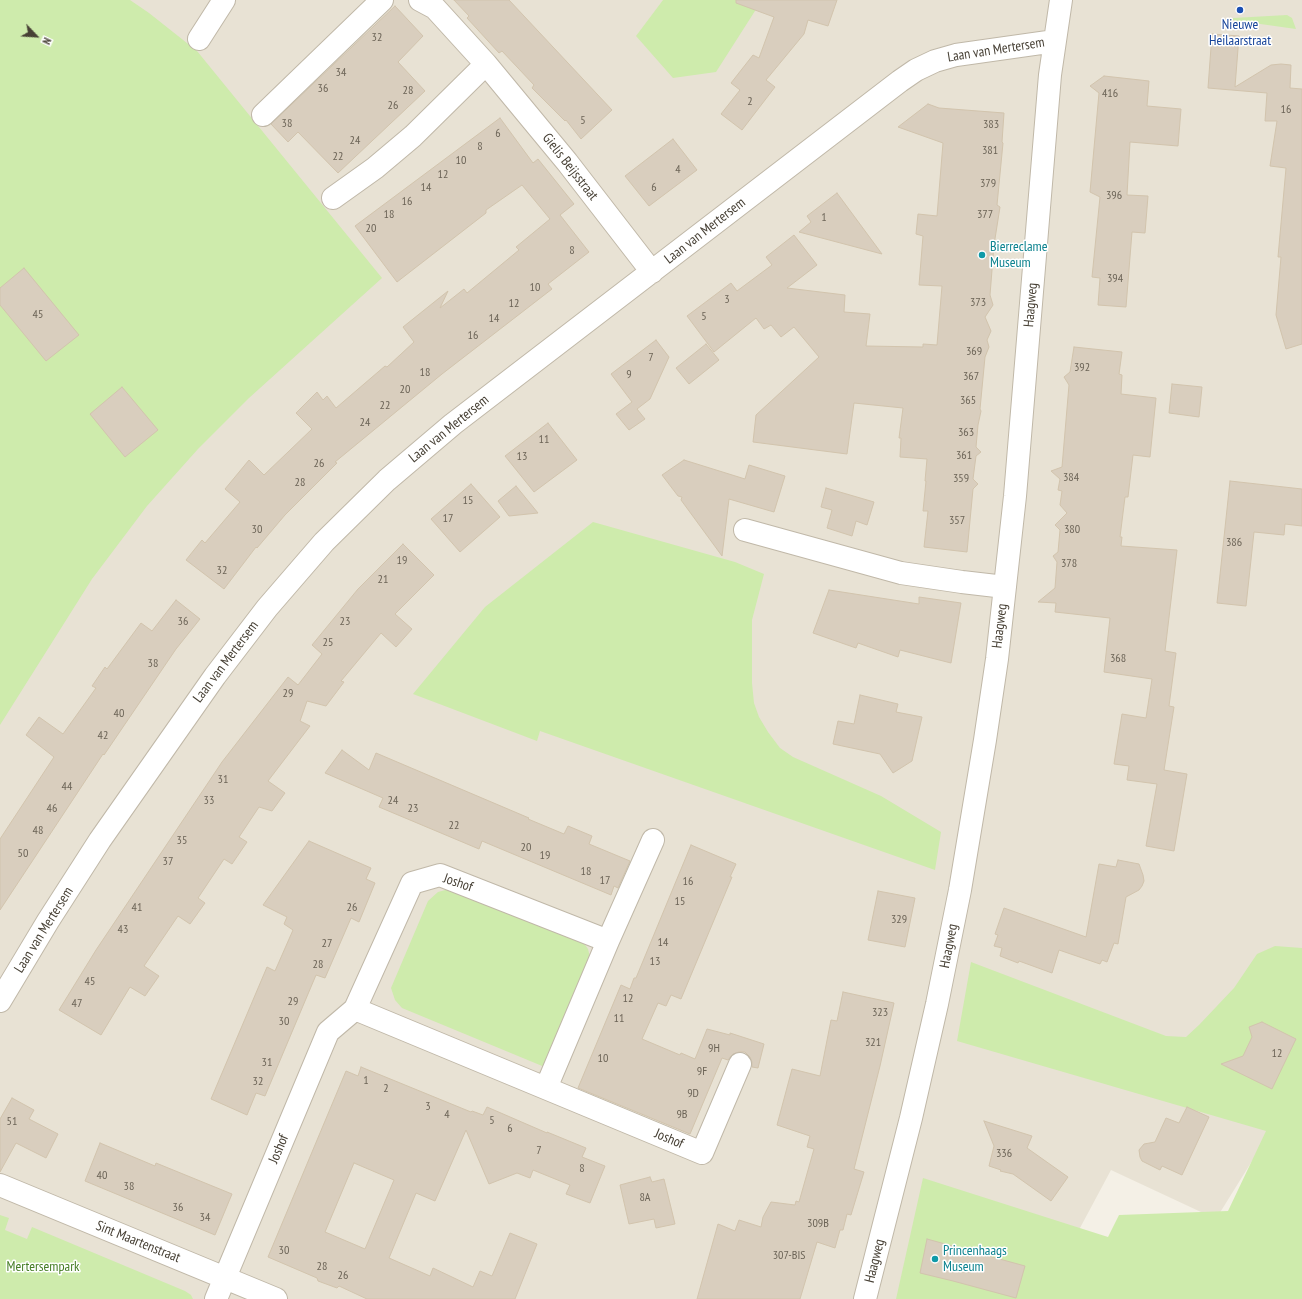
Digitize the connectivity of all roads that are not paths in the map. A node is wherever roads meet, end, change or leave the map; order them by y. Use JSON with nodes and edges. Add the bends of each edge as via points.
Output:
{"nodes":[{"id":1,"x":224,"y":0,"type":"edge"},
{"id":2,"x":382,"y":0,"type":"edge"},
{"id":3,"x":420,"y":0,"type":"edge"},
{"id":4,"x":1061,"y":0,"type":"edge"},
{"id":5,"x":199,"y":39,"type":"dead end"},
{"id":6,"x":1055,"y":40,"type":"junction"},
{"id":7,"x":486,"y":64,"type":"junction"},
{"id":8,"x":263,"y":115,"type":"dead end"},
{"id":9,"x":332,"y":198,"type":"dead end"},
{"id":10,"x":652,"y":272,"type":"junction"},
{"id":11,"x":746,"y":530,"type":"dead end"},
{"id":12,"x":1005,"y":587,"type":"junction"},
{"id":13,"x":653,"y":840,"type":"dead end"},
{"id":14,"x":608,"y":941,"type":"junction"},
{"id":15,"x":0,"y":1001,"type":"edge"},
{"id":16,"x":355,"y":1009,"type":"junction"},
{"id":17,"x":740,"y":1064,"type":"dead end"},
{"id":18,"x":546,"y":1088,"type":"junction"},
{"id":19,"x":0,"y":1185,"type":"edge"},
{"id":20,"x":225,"y":1278,"type":"junction"},
{"id":21,"x":216,"y":1299,"type":"edge"},
{"id":22,"x":276,"y":1299,"type":"edge"},
{"id":23,"x":865,"y":1299,"type":"edge"}],
"edges":[{"from":1,"to":5,"type":"street"},
{"from":2,"to":8,"type":"street"},
{"from":3,"to":7,"type":"street","name":"Gielis Beijsstraat","via":[[436,8]]},
{"from":4,"to":6,"type":"street","name":"Haagweg"},
{"from":6,"to":10,"type":"street","name":"Laan van Mertersem","via":[[956,54],[916,70]]},
{"from":6,"to":12,"type":"street","name":"Haagweg"},
{"from":7,"to":9,"type":"street","via":[[413,136],[375,168]]},
{"from":7,"to":10,"type":"street","name":"Gielis Beijsstraat","via":[[567,162]]},
{"from":10,"to":15,"type":"street","name":"Laan van Mertersem","via":[[420,451],[355,510],[290,580],[215,676],[100,840]]},
{"from":11,"to":12,"type":"street","name":"Haagweg","via":[[901,573]]},
{"from":12,"to":23,"type":"street","name":"Haagweg","via":[[986,733],[960,890],[913,1110]]},
{"from":13,"to":14,"type":"street"},
{"from":14,"to":16,"type":"street","name":"Joshof","via":[[440,875],[412,884]]},
{"from":14,"to":18,"type":"street"},
{"from":16,"to":18,"type":"street","name":"Joshof"},
{"from":16,"to":20,"type":"street","name":"Joshof","via":[[328,1032]]},
{"from":17,"to":18,"type":"street","name":"Joshof","via":[[702,1153]]},
{"from":19,"to":20,"type":"street","name":"Sint Maartenstraat"},
{"from":20,"to":21,"type":"street","name":"Joshof"},
{"from":20,"to":22,"type":"street","name":"Sint Maartenstraat"}]}
